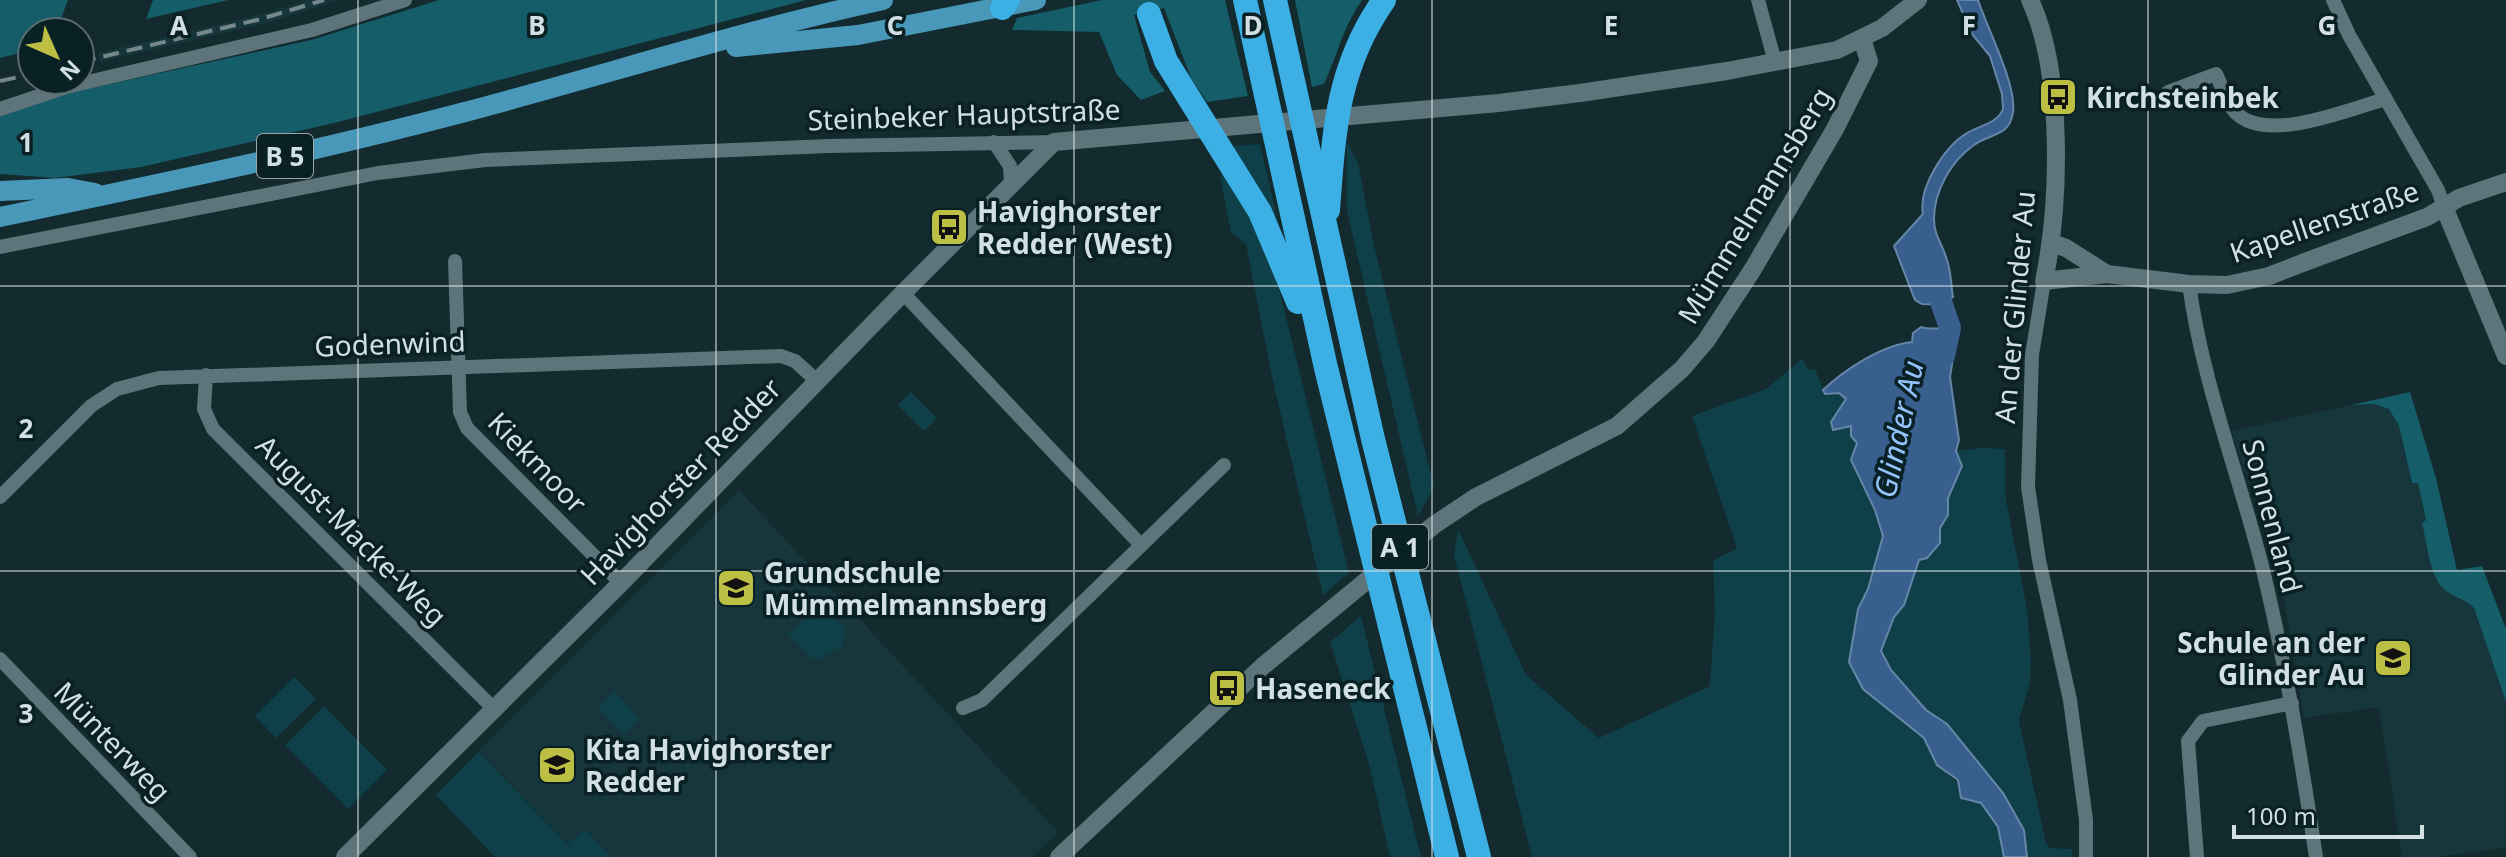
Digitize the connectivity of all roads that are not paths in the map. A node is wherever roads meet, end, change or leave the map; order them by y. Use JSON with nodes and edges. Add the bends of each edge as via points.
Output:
{"nodes":[{"id":1,"x":405,"y":0,"type":"edge"},
{"id":2,"x":883,"y":0,"type":"edge"},
{"id":3,"x":1036,"y":0,"type":"edge"},
{"id":4,"x":1245,"y":0,"type":"edge"},
{"id":5,"x":1275,"y":0,"type":"edge"},
{"id":6,"x":1384,"y":0,"type":"edge"},
{"id":7,"x":1758,"y":0,"type":"edge"},
{"id":8,"x":1918,"y":0,"type":"edge"},
{"id":9,"x":2030,"y":0,"type":"edge"},
{"id":10,"x":2333,"y":0,"type":"edge"},
{"id":11,"x":1005,"y":4,"type":"edge"},
{"id":12,"x":1149,"y":14,"type":"dead end"},
{"id":13,"x":1862,"y":39,"type":"junction"},
{"id":14,"x":696,"y":50,"type":"junction"},
{"id":15,"x":1775,"y":62,"type":"junction"},
{"id":16,"x":2168,"y":92,"type":"dead end"},
{"id":17,"x":2386,"y":99,"type":"junction"},
{"id":18,"x":0,"y":109,"type":"edge"},
{"id":19,"x":994,"y":142,"type":"junction"},
{"id":20,"x":1054,"y":142,"type":"junction"},
{"id":21,"x":2506,"y":182,"type":"edge"},
{"id":22,"x":1011,"y":185,"type":"junction"},
{"id":23,"x":0,"y":191,"type":"edge"},
{"id":24,"x":107,"y":195,"type":"junction"},
{"id":25,"x":2444,"y":207,"type":"junction"},
{"id":26,"x":0,"y":217,"type":"edge"},
{"id":27,"x":1326,"y":236,"type":"junction"},
{"id":28,"x":2052,"y":243,"type":"junction"},
{"id":29,"x":0,"y":247,"type":"edge"},
{"id":30,"x":455,"y":261,"type":"dead end"},
{"id":31,"x":2107,"y":274,"type":"junction"},
{"id":32,"x":2044,"y":281,"type":"junction"},
{"id":33,"x":2189,"y":284,"type":"junction"},
{"id":34,"x":903,"y":293,"type":"junction"},
{"id":35,"x":2506,"y":356,"type":"edge"},
{"id":36,"x":457,"y":367,"type":"junction"},
{"id":37,"x":1326,"y":368,"type":"junction"},
{"id":38,"x":206,"y":375,"type":"junction"},
{"id":39,"x":817,"y":381,"type":"junction"},
{"id":40,"x":1224,"y":465,"type":"dead end"},
{"id":41,"x":0,"y":497,"type":"edge"},
{"id":42,"x":1140,"y":544,"type":"junction"},
{"id":43,"x":621,"y":583,"type":"junction"},
{"id":44,"x":0,"y":659,"type":"edge"},
{"id":45,"x":2292,"y":703,"type":"junction"},
{"id":46,"x":963,"y":708,"type":"dead end"},
{"id":47,"x":494,"y":709,"type":"junction"},
{"id":48,"x":190,"y":857,"type":"edge"},
{"id":49,"x":345,"y":857,"type":"edge"},
{"id":50,"x":1059,"y":857,"type":"edge"},
{"id":51,"x":1447,"y":857,"type":"edge"},
{"id":52,"x":1479,"y":857,"type":"edge"},
{"id":53,"x":2086,"y":857,"type":"edge"},
{"id":54,"x":2197,"y":857,"type":"edge"},
{"id":55,"x":2316,"y":857,"type":"edge"}],
"edges":[{"from":1,"to":18,"type":"street","via":[[312,30],[66,87]]},
{"from":2,"to":14,"type":"main road","number":"B 5"},
{"from":3,"to":11,"type":"main road","number":"B 5"},
{"from":4,"to":37,"type":"highway","number":"A 1"},
{"from":5,"to":27,"type":"highway","number":"A 1"},
{"from":6,"to":27,"type":"highway","via":[[1361,37],[1340,94]]},
{"from":7,"to":15,"type":"street"},
{"from":8,"to":13,"type":"street","name":"Steinbeker Hauptstraße"},
{"from":9,"to":28,"type":"street","name":"An der Glinder Au","via":[[2049,60],[2055,148]]},
{"from":10,"to":17,"type":"street"},
{"from":11,"to":14,"type":"main road","number":"B 5","via":[[858,35]]},
{"from":12,"to":37,"type":"highway","via":[[1166,61],[1260,212]]},
{"from":13,"to":15,"type":"street","name":"Steinbeker Hauptstraße","via":[[1837,50]]},
{"from":13,"to":50,"type":"street","name":"Mümmelmannsberg","via":[[1869,61],[1835,129],[1730,306],[1682,369],[1617,426],[1476,497],[1434,525],[1263,666]]},
{"from":14,"to":24,"type":"main road","number":"B 5","via":[[302,153]]},
{"from":15,"to":20,"type":"street","name":"Steinbeker Hauptstraße","via":[[1580,93]]},
{"from":16,"to":17,"type":"street","via":[[2216,74],[2234,110],[2250,122],[2274,127]]},
{"from":17,"to":25,"type":"street"},
{"from":19,"to":20,"type":"street","name":"Steinbeker Hauptstraße"},
{"from":19,"to":22,"type":"street","via":[[1010,166]]},
{"from":19,"to":29,"type":"street","name":"Steinbeker Hauptstraße","via":[[453,163]]},
{"from":20,"to":22,"type":"street","name":"Havighorster Redder"},
{"from":21,"to":25,"type":"street","name":"Kapellenstraße"},
{"from":22,"to":34,"type":"street","name":"Havighorster Redder"},
{"from":23,"to":24,"type":"main road","via":[[68,188]]},
{"from":24,"to":26,"type":"main road","number":"B 5"},
{"from":25,"to":33,"type":"street","name":"Kapellenstraße","via":[[2269,276],[2227,285]]},
{"from":25,"to":35,"type":"street"},
{"from":27,"to":52,"type":"highway","number":"A 1"},
{"from":28,"to":31,"type":"street","name":"Kapellenstraße"},
{"from":28,"to":32,"type":"street","name":"An der Glinder Au"},
{"from":30,"to":36,"type":"street","name":"Kiekmoor"},
{"from":31,"to":32,"type":"street","name":"Kapellenstraße"},
{"from":31,"to":33,"type":"street","name":"Kapellenstraße"},
{"from":32,"to":53,"type":"street","name":"An der Glinder Au","via":[[2032,355],[2028,487],[2070,700]]},
{"from":33,"to":45,"type":"street","name":"Sonnenland","via":[[2210,391],[2261,563]]},
{"from":34,"to":39,"type":"street","name":"Havighorster Redder"},
{"from":34,"to":42,"type":"street"},
{"from":36,"to":38,"type":"street","name":"Godenwind"},
{"from":36,"to":39,"type":"street","name":"Godenwind","via":[[781,356]]},
{"from":36,"to":43,"type":"street","name":"Kiekmoor","via":[[460,412],[467,428]]},
{"from":37,"to":51,"type":"highway","number":"A 1"},
{"from":38,"to":41,"type":"street","name":"Godenwind","via":[[136,382],[101,399]]},
{"from":38,"to":47,"type":"street","name":"August-Macke-Weg","via":[[204,409],[213,429]]},
{"from":39,"to":43,"type":"street","name":"Havighorster Redder"},
{"from":40,"to":42,"type":"street"},
{"from":42,"to":46,"type":"street","via":[[982,700]]},
{"from":43,"to":47,"type":"street","name":"Havighorster Redder"},
{"from":44,"to":48,"type":"street","name":"Münterweg"},
{"from":45,"to":54,"type":"street","via":[[2203,721],[2188,741]]},
{"from":45,"to":55,"type":"street","name":"Sonnenland"},
{"from":47,"to":49,"type":"street","name":"Havighorster Redder"}]}
